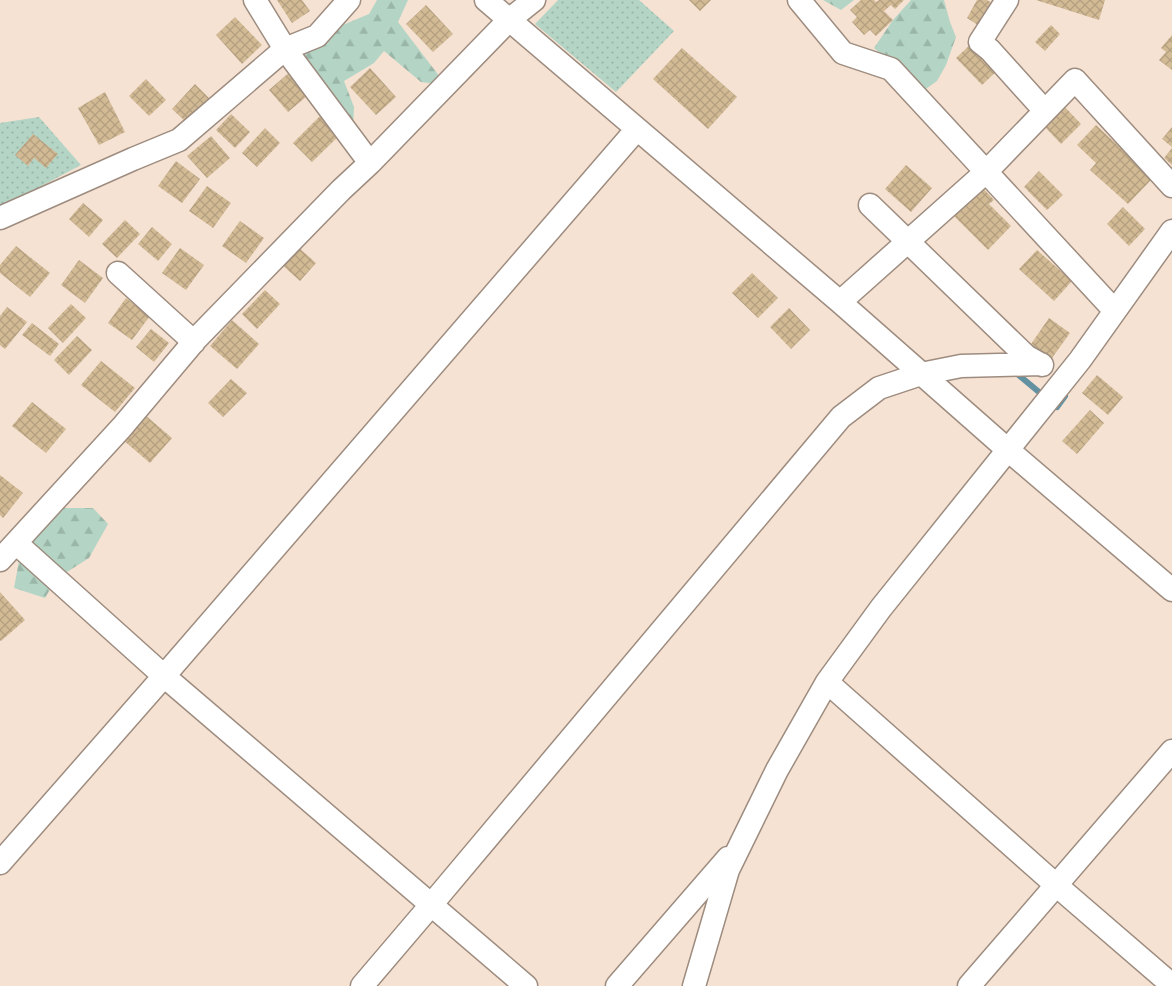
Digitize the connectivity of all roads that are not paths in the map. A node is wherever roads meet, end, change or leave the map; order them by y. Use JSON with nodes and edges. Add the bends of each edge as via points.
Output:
{"nodes":[{"id":1,"x":255,"y":0,"type":"edge"},
{"id":2,"x":350,"y":0,"type":"edge"},
{"id":3,"x":486,"y":0,"type":"edge"},
{"id":4,"x":534,"y":0,"type":"edge"},
{"id":5,"x":799,"y":0,"type":"edge"},
{"id":6,"x":1007,"y":0,"type":"edge"},
{"id":7,"x":509,"y":20,"type":"junction"},
{"id":8,"x":285,"y":49,"type":"junction"},
{"id":9,"x":1045,"y":111,"type":"junction"},
{"id":10,"x":637,"y":129,"type":"junction"},
{"id":11,"x":370,"y":163,"type":"junction"},
{"id":12,"x":987,"y":171,"type":"junction"},
{"id":13,"x":1172,"y":186,"type":"edge"},
{"id":14,"x":870,"y":204,"type":"dead end"},
{"id":15,"x":0,"y":218,"type":"edge"},
{"id":16,"x":1172,"y":231,"type":"edge"},
{"id":17,"x":908,"y":242,"type":"junction"},
{"id":18,"x":118,"y":273,"type":"dead end"},
{"id":19,"x":840,"y":302,"type":"junction"},
{"id":20,"x":1115,"y":311,"type":"junction"},
{"id":21,"x":194,"y":342,"type":"junction"},
{"id":22,"x":1042,"y":364,"type":"junction"},
{"id":23,"x":921,"y":374,"type":"junction"},
{"id":24,"x":1061,"y":383,"type":"junction"},
{"id":25,"x":1008,"y":450,"type":"junction"},
{"id":26,"x":6,"y":550,"type":"edge"},
{"id":27,"x":1172,"y":590,"type":"edge"},
{"id":28,"x":164,"y":676,"type":"junction"},
{"id":29,"x":827,"y":682,"type":"junction"},
{"id":30,"x":1172,"y":751,"type":"edge"},
{"id":31,"x":742,"y":842,"type":"junction"},
{"id":32,"x":0,"y":862,"type":"edge"},
{"id":33,"x":1056,"y":885,"type":"junction"},
{"id":34,"x":432,"y":905,"type":"junction"},
{"id":35,"x":1172,"y":985,"type":"edge"},
{"id":36,"x":362,"y":986,"type":"edge"},
{"id":37,"x":526,"y":986,"type":"edge"},
{"id":38,"x":618,"y":986,"type":"edge"},
{"id":39,"x":694,"y":986,"type":"edge"},
{"id":40,"x":969,"y":986,"type":"edge"}],
"edges":[{"from":1,"to":8,"type":"street"},
{"from":2,"to":8,"type":"street","via":[[317,36]]},
{"from":3,"to":7,"type":"street"},
{"from":4,"to":7,"type":"street"},
{"from":5,"to":12,"type":"street","via":[[843,53],[891,69]]},
{"from":6,"to":9,"type":"street","via":[[980,42]]},
{"from":7,"to":10,"type":"street"},
{"from":7,"to":11,"type":"street"},
{"from":8,"to":11,"type":"street"},
{"from":8,"to":15,"type":"street","via":[[179,140]]},
{"from":9,"to":12,"type":"street"},
{"from":9,"to":13,"type":"street","via":[[1074,80]]},
{"from":10,"to":19,"type":"street"},
{"from":10,"to":28,"type":"street"},
{"from":11,"to":21,"type":"street"},
{"from":12,"to":17,"type":"street"},
{"from":12,"to":20,"type":"street"},
{"from":14,"to":17,"type":"street"},
{"from":16,"to":20,"type":"street"},
{"from":17,"to":19,"type":"street"},
{"from":17,"to":22,"type":"street","via":[[1026,356]]},
{"from":18,"to":21,"type":"street"},
{"from":19,"to":23,"type":"street"},
{"from":20,"to":24,"type":"street"},
{"from":21,"to":26,"type":"street","via":[[122,426]]},
{"from":22,"to":23,"type":"street","via":[[961,366]]},
{"from":22,"to":24,"type":"street"},
{"from":23,"to":25,"type":"street"},
{"from":23,"to":34,"type":"street","via":[[878,388],[841,417]]},
{"from":24,"to":25,"type":"street"},
{"from":25,"to":27,"type":"street"},
{"from":25,"to":29,"type":"street","via":[[881,608]]},
{"from":26,"to":28,"type":"street"},
{"from":28,"to":32,"type":"street"},
{"from":28,"to":34,"type":"street"},
{"from":29,"to":31,"type":"street","via":[[777,770]]},
{"from":29,"to":33,"type":"street"},
{"from":30,"to":33,"type":"street"},
{"from":31,"to":38,"type":"street"},
{"from":31,"to":39,"type":"street","via":[[728,870]]},
{"from":33,"to":35,"type":"street"},
{"from":33,"to":40,"type":"street"},
{"from":34,"to":36,"type":"street"},
{"from":34,"to":37,"type":"street"}]}
